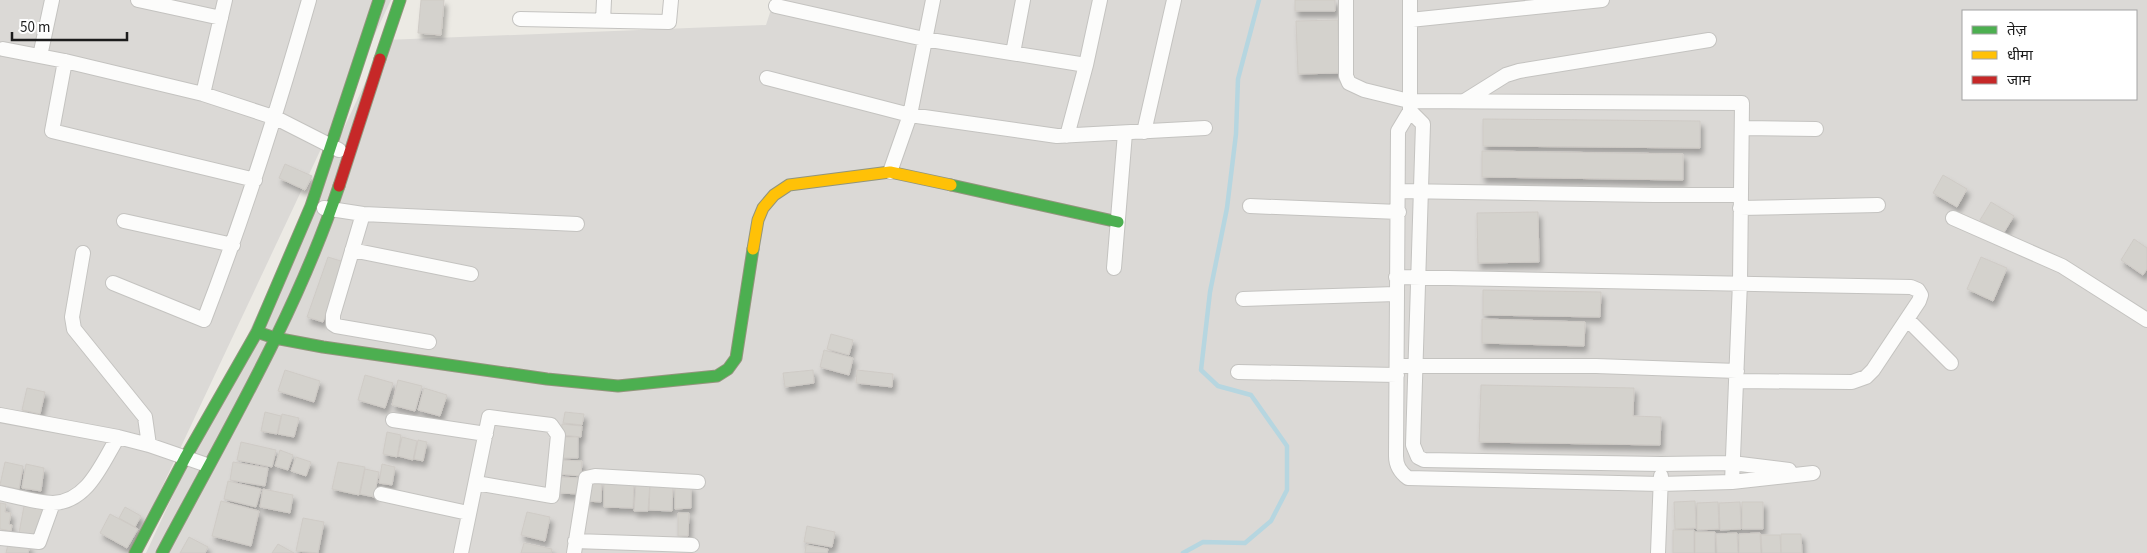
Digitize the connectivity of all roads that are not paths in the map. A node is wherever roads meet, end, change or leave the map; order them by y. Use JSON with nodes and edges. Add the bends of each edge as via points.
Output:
{"nodes":[{"id":1,"x":52,"y":0,"type":"edge"},
{"id":2,"x":138,"y":0,"type":"edge"},
{"id":3,"x":224,"y":0,"type":"edge"},
{"id":4,"x":309,"y":0,"type":"edge"},
{"id":5,"x":379,"y":0,"type":"edge"},
{"id":6,"x":400,"y":0,"type":"edge"},
{"id":7,"x":604,"y":0,"type":"edge"},
{"id":8,"x":672,"y":0,"type":"edge"},
{"id":9,"x":933,"y":0,"type":"edge"},
{"id":10,"x":1024,"y":0,"type":"edge"},
{"id":11,"x":1100,"y":0,"type":"edge"},
{"id":12,"x":1174,"y":0,"type":"edge"},
{"id":13,"x":1346,"y":0,"type":"edge"},
{"id":14,"x":1410,"y":0,"type":"edge"},
{"id":15,"x":1602,"y":0,"type":"edge"},
{"id":16,"x":776,"y":6,"type":"dead end"},
{"id":17,"x":221,"y":18,"type":"junction"},
{"id":18,"x":520,"y":19,"type":"dead end"},
{"id":19,"x":1410,"y":20,"type":"junction"},
{"id":20,"x":603,"y":21,"type":"junction"},
{"id":21,"x":924,"y":39,"type":"junction"},
{"id":22,"x":1709,"y":40,"type":"dead end"},
{"id":23,"x":3,"y":49,"type":"dead end"},
{"id":24,"x":1013,"y":53,"type":"junction"},
{"id":25,"x":40,"y":56,"type":"junction"},
{"id":26,"x":65,"y":61,"type":"junction"},
{"id":27,"x":1086,"y":65,"type":"junction"},
{"id":28,"x":767,"y":78,"type":"dead end"},
{"id":29,"x":203,"y":94,"type":"junction"},
{"id":30,"x":1466,"y":100,"type":"junction"},
{"id":31,"x":1410,"y":106,"type":"junction"},
{"id":32,"x":910,"y":115,"type":"junction"},
{"id":33,"x":276,"y":118,"type":"junction"},
{"id":34,"x":1205,"y":128,"type":"dead end"},
{"id":35,"x":1742,"y":128,"type":"junction"},
{"id":36,"x":1816,"y":128,"type":"dead end"},
{"id":37,"x":1144,"y":132,"type":"junction"},
{"id":38,"x":1126,"y":133,"type":"junction"},
{"id":39,"x":1067,"y":136,"type":"junction"},
{"id":40,"x":330,"y":146,"type":"junction"},
{"id":41,"x":348,"y":154,"type":"junction"},
{"id":42,"x":890,"y":172,"type":"junction"},
{"id":43,"x":255,"y":180,"type":"junction"},
{"id":44,"x":1399,"y":191,"type":"junction"},
{"id":45,"x":1422,"y":192,"type":"junction"},
{"id":46,"x":1741,"y":201,"type":"junction"},
{"id":47,"x":1878,"y":205,"type":"dead end"},
{"id":48,"x":311,"y":206,"type":"junction"},
{"id":49,"x":1250,"y":206,"type":"dead end"},
{"id":50,"x":331,"y":209,"type":"junction"},
{"id":51,"x":1398,"y":212,"type":"junction"},
{"id":52,"x":363,"y":214,"type":"junction"},
{"id":53,"x":1953,"y":218,"type":"dead end"},
{"id":54,"x":124,"y":221,"type":"dead end"},
{"id":55,"x":1118,"y":222,"type":"junction"},
{"id":56,"x":577,"y":224,"type":"dead end"},
{"id":57,"x":233,"y":245,"type":"junction"},
{"id":58,"x":352,"y":250,"type":"junction"},
{"id":59,"x":83,"y":252,"type":"dead end"},
{"id":60,"x":1114,"y":268,"type":"dead end"},
{"id":61,"x":471,"y":274,"type":"dead end"},
{"id":62,"x":1396,"y":277,"type":"junction"},
{"id":63,"x":1419,"y":277,"type":"junction"},
{"id":64,"x":1740,"y":282,"type":"junction"},
{"id":65,"x":113,"y":284,"type":"dead end"},
{"id":66,"x":1396,"y":294,"type":"junction"},
{"id":67,"x":1243,"y":299,"type":"dead end"},
{"id":68,"x":1907,"y":319,"type":"junction"},
{"id":69,"x":2147,"y":320,"type":"edge"},
{"id":70,"x":257,"y":332,"type":"junction"},
{"id":71,"x":275,"y":338,"type":"junction"},
{"id":72,"x":429,"y":342,"type":"dead end"},
{"id":73,"x":1951,"y":363,"type":"dead end"},
{"id":74,"x":1417,"y":367,"type":"junction"},
{"id":75,"x":1397,"y":371,"type":"junction"},
{"id":76,"x":1238,"y":372,"type":"dead end"},
{"id":77,"x":1736,"y":376,"type":"junction"},
{"id":78,"x":0,"y":415,"type":"edge"},
{"id":79,"x":393,"y":420,"type":"dead end"},
{"id":80,"x":486,"y":434,"type":"junction"},
{"id":81,"x":118,"y":437,"type":"junction"},
{"id":82,"x":149,"y":445,"type":"junction"},
{"id":83,"x":1418,"y":457,"type":"junction"},
{"id":84,"x":185,"y":458,"type":"junction"},
{"id":85,"x":1732,"y":463,"type":"junction"},
{"id":86,"x":1661,"y":464,"type":"junction"},
{"id":87,"x":207,"y":465,"type":"junction"},
{"id":88,"x":1401,"y":473,"type":"junction"},
{"id":89,"x":698,"y":482,"type":"dead end"},
{"id":90,"x":1732,"y":482,"type":"junction"},
{"id":91,"x":476,"y":483,"type":"junction"},
{"id":92,"x":1660,"y":484,"type":"junction"},
{"id":93,"x":0,"y":493,"type":"edge"},
{"id":94,"x":382,"y":494,"type":"dead end"},
{"id":95,"x":53,"y":503,"type":"junction"},
{"id":96,"x":468,"y":513,"type":"junction"},
{"id":97,"x":0,"y":538,"type":"edge"},
{"id":98,"x":692,"y":545,"type":"dead end"},
{"id":99,"x":574,"y":547,"type":"edge"},
{"id":100,"x":668,"y":549,"type":"edge"},
{"id":101,"x":135,"y":553,"type":"edge"},
{"id":102,"x":162,"y":553,"type":"edge"},
{"id":103,"x":460,"y":553,"type":"edge"},
{"id":104,"x":1658,"y":553,"type":"edge"}],
"edges":[{"from":1,"to":25,"type":"street"},
{"from":2,"to":17,"type":"street"},
{"from":3,"to":17,"type":"street"},
{"from":4,"to":33,"type":"street"},
{"from":5,"to":40,"type":"street"},
{"from":6,"to":41,"type":"street"},
{"from":7,"to":20,"type":"street"},
{"from":8,"to":20,"type":"street","via":[[669,22]]},
{"from":9,"to":21,"type":"street"},
{"from":10,"to":24,"type":"street"},
{"from":11,"to":27,"type":"street"},
{"from":12,"to":37,"type":"street"},
{"from":13,"to":31,"type":"street","via":[[1345,67],[1349,83]]},
{"from":14,"to":19,"type":"street"},
{"from":15,"to":19,"type":"street"},
{"from":16,"to":21,"type":"street"},
{"from":17,"to":29,"type":"street"},
{"from":18,"to":20,"type":"street"},
{"from":19,"to":31,"type":"street"},
{"from":21,"to":24,"type":"street"},
{"from":21,"to":32,"type":"street"},
{"from":22,"to":30,"type":"street","via":[[1506,75]]},
{"from":23,"to":25,"type":"street"},
{"from":24,"to":27,"type":"street"},
{"from":25,"to":26,"type":"street"},
{"from":26,"to":29,"type":"street"},
{"from":26,"to":43,"type":"street","via":[[52,131]]},
{"from":27,"to":39,"type":"street"},
{"from":28,"to":32,"type":"street"},
{"from":29,"to":33,"type":"street"},
{"from":30,"to":31,"type":"street"},
{"from":30,"to":35,"type":"street","via":[[1742,103]]},
{"from":31,"to":44,"type":"street","via":[[1398,131]]},
{"from":31,"to":45,"type":"street","via":[[1423,124]]},
{"from":32,"to":39,"type":"street"},
{"from":32,"to":42,"type":"street"},
{"from":33,"to":40,"type":"street"},
{"from":33,"to":43,"type":"street"},
{"from":34,"to":37,"type":"street"},
{"from":35,"to":36,"type":"street"},
{"from":35,"to":46,"type":"street"},
{"from":37,"to":38,"type":"street"},
{"from":38,"to":39,"type":"street"},
{"from":38,"to":55,"type":"street"},
{"from":40,"to":41,"type":"street"},
{"from":40,"to":48,"type":"street"},
{"from":41,"to":50,"type":"street"},
{"from":42,"to":55,"type":"street"},
{"from":42,"to":71,"type":"street","via":[[790,185],[777,190],[769,198],[758,220],[736,358],[717,376],[618,386],[548,379]]},
{"from":43,"to":57,"type":"street"},
{"from":44,"to":45,"type":"street"},
{"from":44,"to":51,"type":"street"},
{"from":45,"to":46,"type":"street","via":[[1654,196]]},
{"from":45,"to":63,"type":"street"},
{"from":46,"to":47,"type":"street"},
{"from":46,"to":64,"type":"street"},
{"from":48,"to":50,"type":"street"},
{"from":48,"to":70,"type":"street"},
{"from":49,"to":51,"type":"street"},
{"from":50,"to":52,"type":"street"},
{"from":50,"to":71,"type":"street"},
{"from":51,"to":62,"type":"street"},
{"from":52,"to":56,"type":"street"},
{"from":52,"to":58,"type":"street"},
{"from":53,"to":69,"type":"street","via":[[2062,266]]},
{"from":54,"to":57,"type":"street"},
{"from":55,"to":60,"type":"street"},
{"from":57,"to":65,"type":"street","via":[[204,320]]},
{"from":58,"to":61,"type":"street"},
{"from":58,"to":72,"type":"street","via":[[333,324]]},
{"from":59,"to":82,"type":"street","via":[[72,317],[74,329],[144,417]]},
{"from":62,"to":63,"type":"street"},
{"from":62,"to":66,"type":"street"},
{"from":63,"to":64,"type":"street"},
{"from":63,"to":74,"type":"street"},
{"from":64,"to":68,"type":"street","via":[[1911,287],[1921,295]]},
{"from":64,"to":77,"type":"street"},
{"from":66,"to":67,"type":"street"},
{"from":66,"to":75,"type":"street"},
{"from":68,"to":73,"type":"street"},
{"from":68,"to":77,"type":"street","via":[[1873,370],[1859,381]]},
{"from":70,"to":71,"type":"street"},
{"from":70,"to":84,"type":"street"},
{"from":71,"to":87,"type":"street"},
{"from":74,"to":75,"type":"street"},
{"from":74,"to":77,"type":"street","via":[[1596,366]]},
{"from":74,"to":83,"type":"street","via":[[1413,445]]},
{"from":75,"to":76,"type":"street"},
{"from":75,"to":88,"type":"street","via":[[1396,464]]},
{"from":77,"to":85,"type":"street"},
{"from":78,"to":81,"type":"street"},
{"from":79,"to":80,"type":"street"},
{"from":80,"to":91,"type":"street"},
{"from":80,"to":91,"type":"street","via":[[489,417],[551,424],[558,435],[552,496]]},
{"from":81,"to":82,"type":"street"},
{"from":81,"to":95,"type":"street","via":[[81,493]]},
{"from":82,"to":84,"type":"street"},
{"from":83,"to":86,"type":"street","via":[[1424,460]]},
{"from":83,"to":88,"type":"street"},
{"from":84,"to":87,"type":"street"},
{"from":84,"to":101,"type":"street"},
{"from":85,"to":86,"type":"street"},
{"from":85,"to":90,"type":"street"},
{"from":85,"to":90,"type":"street","via":[[1813,473]]},
{"from":86,"to":92,"type":"street"},
{"from":87,"to":102,"type":"street"},
{"from":88,"to":92,"type":"street","via":[[1408,478]]},
{"from":89,"to":99,"type":"street","via":[[586,478]]},
{"from":90,"to":92,"type":"street"},
{"from":91,"to":96,"type":"street"},
{"from":92,"to":104,"type":"street"},
{"from":93,"to":95,"type":"street"},
{"from":94,"to":96,"type":"street"},
{"from":95,"to":97,"type":"street","via":[[39,542]]},
{"from":96,"to":103,"type":"street"},
{"from":98,"to":100,"type":"street"},
{"from":99,"to":100,"type":"street"}]}
